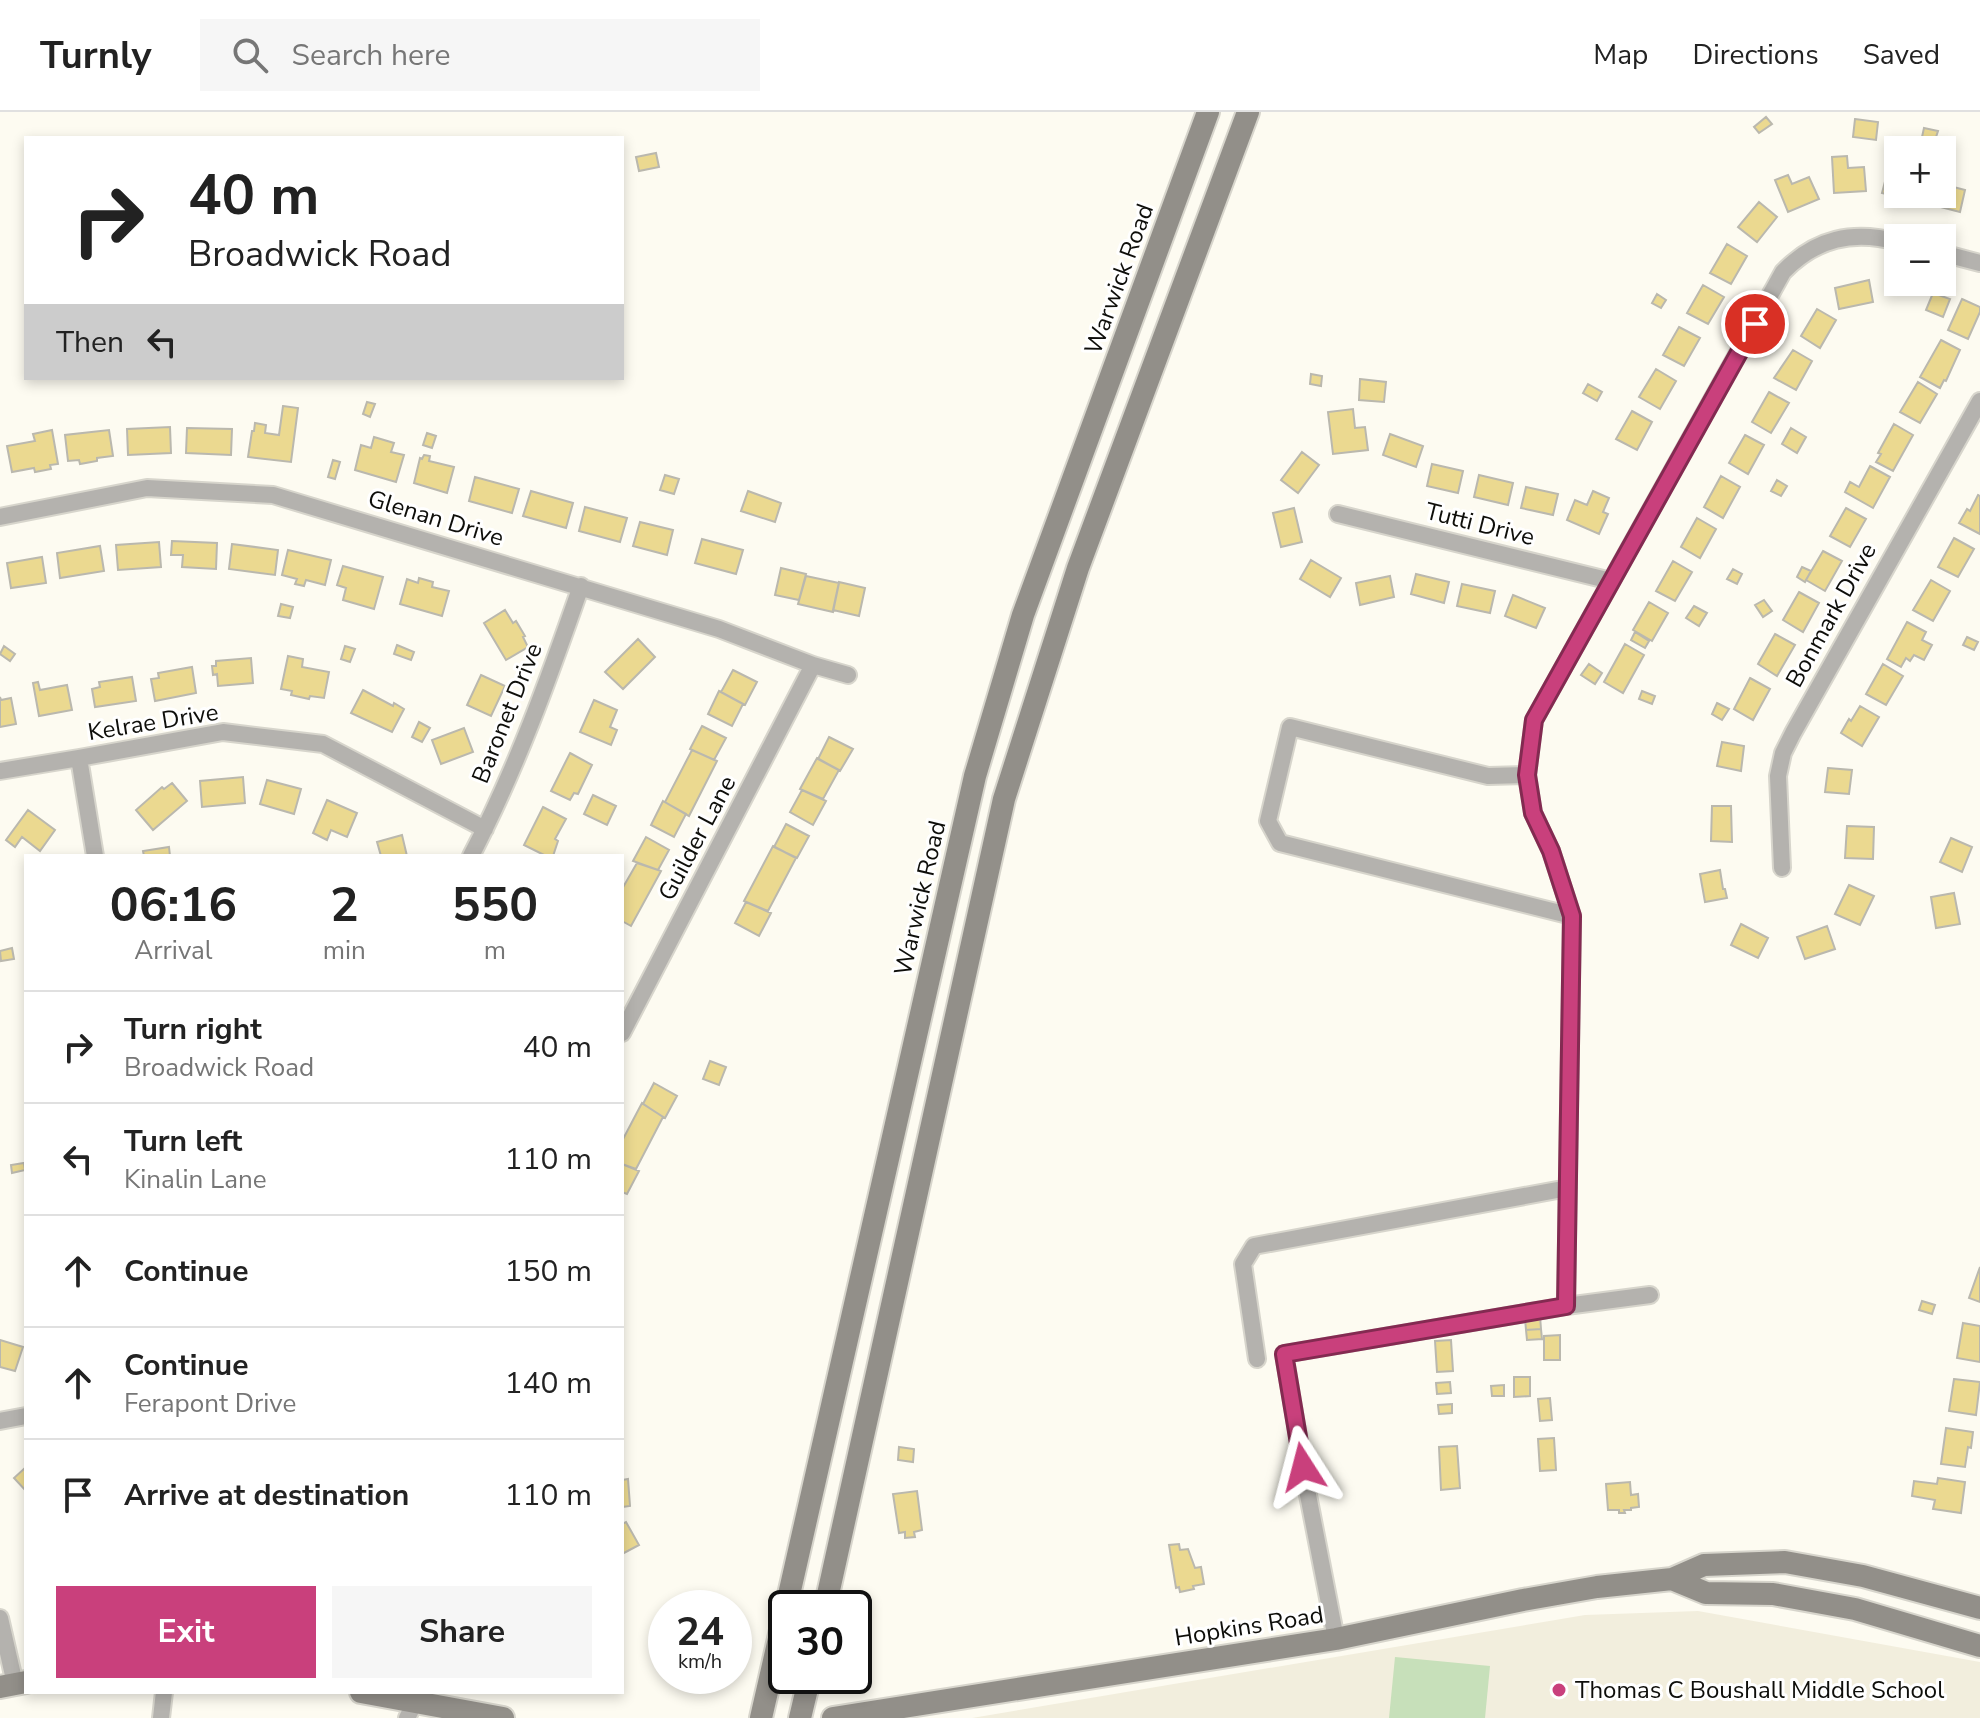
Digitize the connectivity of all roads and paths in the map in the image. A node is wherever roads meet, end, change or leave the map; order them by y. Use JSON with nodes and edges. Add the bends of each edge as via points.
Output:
{"nodes":[{"id":1,"x":1208,"y":112,"type":"edge"},
{"id":2,"x":1248,"y":112,"type":"edge"},
{"id":3,"x":1884,"y":238,"type":"edge"},
{"id":4,"x":1956,"y":257,"type":"edge"},
{"id":5,"x":1980,"y":263,"type":"edge"},
{"id":6,"x":1980,"y":401,"type":"edge"},
{"id":7,"x":1338,"y":514,"type":"dead end"},
{"id":8,"x":0,"y":517,"type":"edge"},
{"id":9,"x":1611,"y":581,"type":"junction"},
{"id":10,"x":581,"y":586,"type":"junction"},
{"id":11,"x":813,"y":665,"type":"junction"},
{"id":12,"x":848,"y":675,"type":"dead end"},
{"id":13,"x":79,"y":758,"type":"junction"},
{"id":14,"x":0,"y":771,"type":"edge"},
{"id":15,"x":1527,"y":775,"type":"junction"},
{"id":16,"x":485,"y":829,"type":"junction"},
{"id":17,"x":95,"y":854,"type":"edge"},
{"id":18,"x":472,"y":854,"type":"edge"},
{"id":19,"x":1782,"y":868,"type":"dead end"},
{"id":20,"x":1572,"y":916,"type":"junction"},
{"id":21,"x":624,"y":1029,"type":"edge"},
{"id":22,"x":1568,"y":1188,"type":"junction"},
{"id":23,"x":1650,"y":1295,"type":"dead end"},
{"id":24,"x":1566,"y":1306,"type":"junction"},
{"id":25,"x":1257,"y":1359,"type":"dead end"},
{"id":26,"x":24,"y":1416,"type":"edge"},
{"id":27,"x":0,"y":1421,"type":"edge"},
{"id":28,"x":1863,"y":1576,"type":"junction"},
{"id":29,"x":1672,"y":1579,"type":"junction"},
{"id":30,"x":829,"y":1590,"type":"edge"},
{"id":31,"x":1980,"y":1608,"type":"edge"},
{"id":32,"x":1855,"y":1609,"type":"junction"},
{"id":33,"x":0,"y":1618,"type":"edge"},
{"id":34,"x":1336,"y":1639,"type":"junction"},
{"id":35,"x":1980,"y":1646,"type":"edge"},
{"id":36,"x":14,"y":1685,"type":"edge"},
{"id":37,"x":164,"y":1694,"type":"edge"},
{"id":38,"x":370,"y":1694,"type":"edge"},
{"id":39,"x":806,"y":1694,"type":"edge"},
{"id":40,"x":411,"y":1710,"type":"edge"},
{"id":41,"x":161,"y":1718,"type":"edge"},
{"id":42,"x":503,"y":1718,"type":"edge"},
{"id":43,"x":761,"y":1718,"type":"edge"},
{"id":44,"x":800,"y":1718,"type":"edge"},
{"id":45,"x":833,"y":1718,"type":"edge"}],
"edges":[{"from":1,"to":43,"type":"main road","name":"Warwick Road","via":[[1023,615],[982,748]]},
{"from":2,"to":30,"type":"main road","via":[[1082,555],[1004,799]]},
{"from":3,"to":9,"type":"street","via":[[1851,236],[1824,244],[1783,272]]},
{"from":4,"to":5,"type":"street"},
{"from":6,"to":19,"type":"street","name":"Bonmark Drive","via":[[1783,753],[1778,776]]},
{"from":7,"to":9,"type":"street","name":"Tutti Drive"},
{"from":8,"to":10,"type":"street","name":"Glenan Drive","via":[[147,488],[273,495]]},
{"from":9,"to":15,"type":"street","via":[[1534,720]]},
{"from":10,"to":11,"type":"street","name":"Glenan Drive"},
{"from":10,"to":16,"type":"street","name":"Baronet Drive","via":[[544,695]]},
{"from":11,"to":12,"type":"street","name":"Glenan Drive"},
{"from":11,"to":21,"type":"street","name":"Guilder Lane"},
{"from":13,"to":14,"type":"street","name":"Kelrae Drive"},
{"from":13,"to":16,"type":"street","name":"Kelrae Drive","via":[[223,732],[323,744]]},
{"from":13,"to":17,"type":"street"},
{"from":15,"to":20,"type":"street","via":[[1533,813]]},
{"from":15,"to":20,"type":"street","via":[[1488,776],[1290,727],[1268,821],[1280,843]]},
{"from":16,"to":18,"type":"street","name":"Baronet Drive"},
{"from":20,"to":22,"type":"street"},
{"from":22,"to":24,"type":"street"},
{"from":22,"to":25,"type":"street","via":[[1254,1246],[1243,1264]]},
{"from":23,"to":24,"type":"street"},
{"from":24,"to":34,"type":"street","via":[[1284,1354]]},
{"from":26,"to":27,"type":"street"},
{"from":28,"to":29,"type":"main road","name":"Hopkins Road","via":[[1785,1562],[1704,1565]]},
{"from":28,"to":31,"type":"main road","name":"Hopkins Road"},
{"from":28,"to":32,"type":"main road"},
{"from":29,"to":32,"type":"main road","name":"Hopkins Road","via":[[1706,1593],[1773,1594]]},
{"from":29,"to":34,"type":"main road","name":"Hopkins Road","via":[[1523,1600]]},
{"from":32,"to":35,"type":"main road","name":"Hopkins Road"},
{"from":33,"to":36,"type":"street"},
{"from":34,"to":45,"type":"main road","name":"Hopkins Road"},
{"from":37,"to":41,"type":"street"},
{"from":38,"to":40,"type":"main road"},
{"from":39,"to":44,"type":"main road"},
{"from":40,"to":42,"type":"main road"}]}
